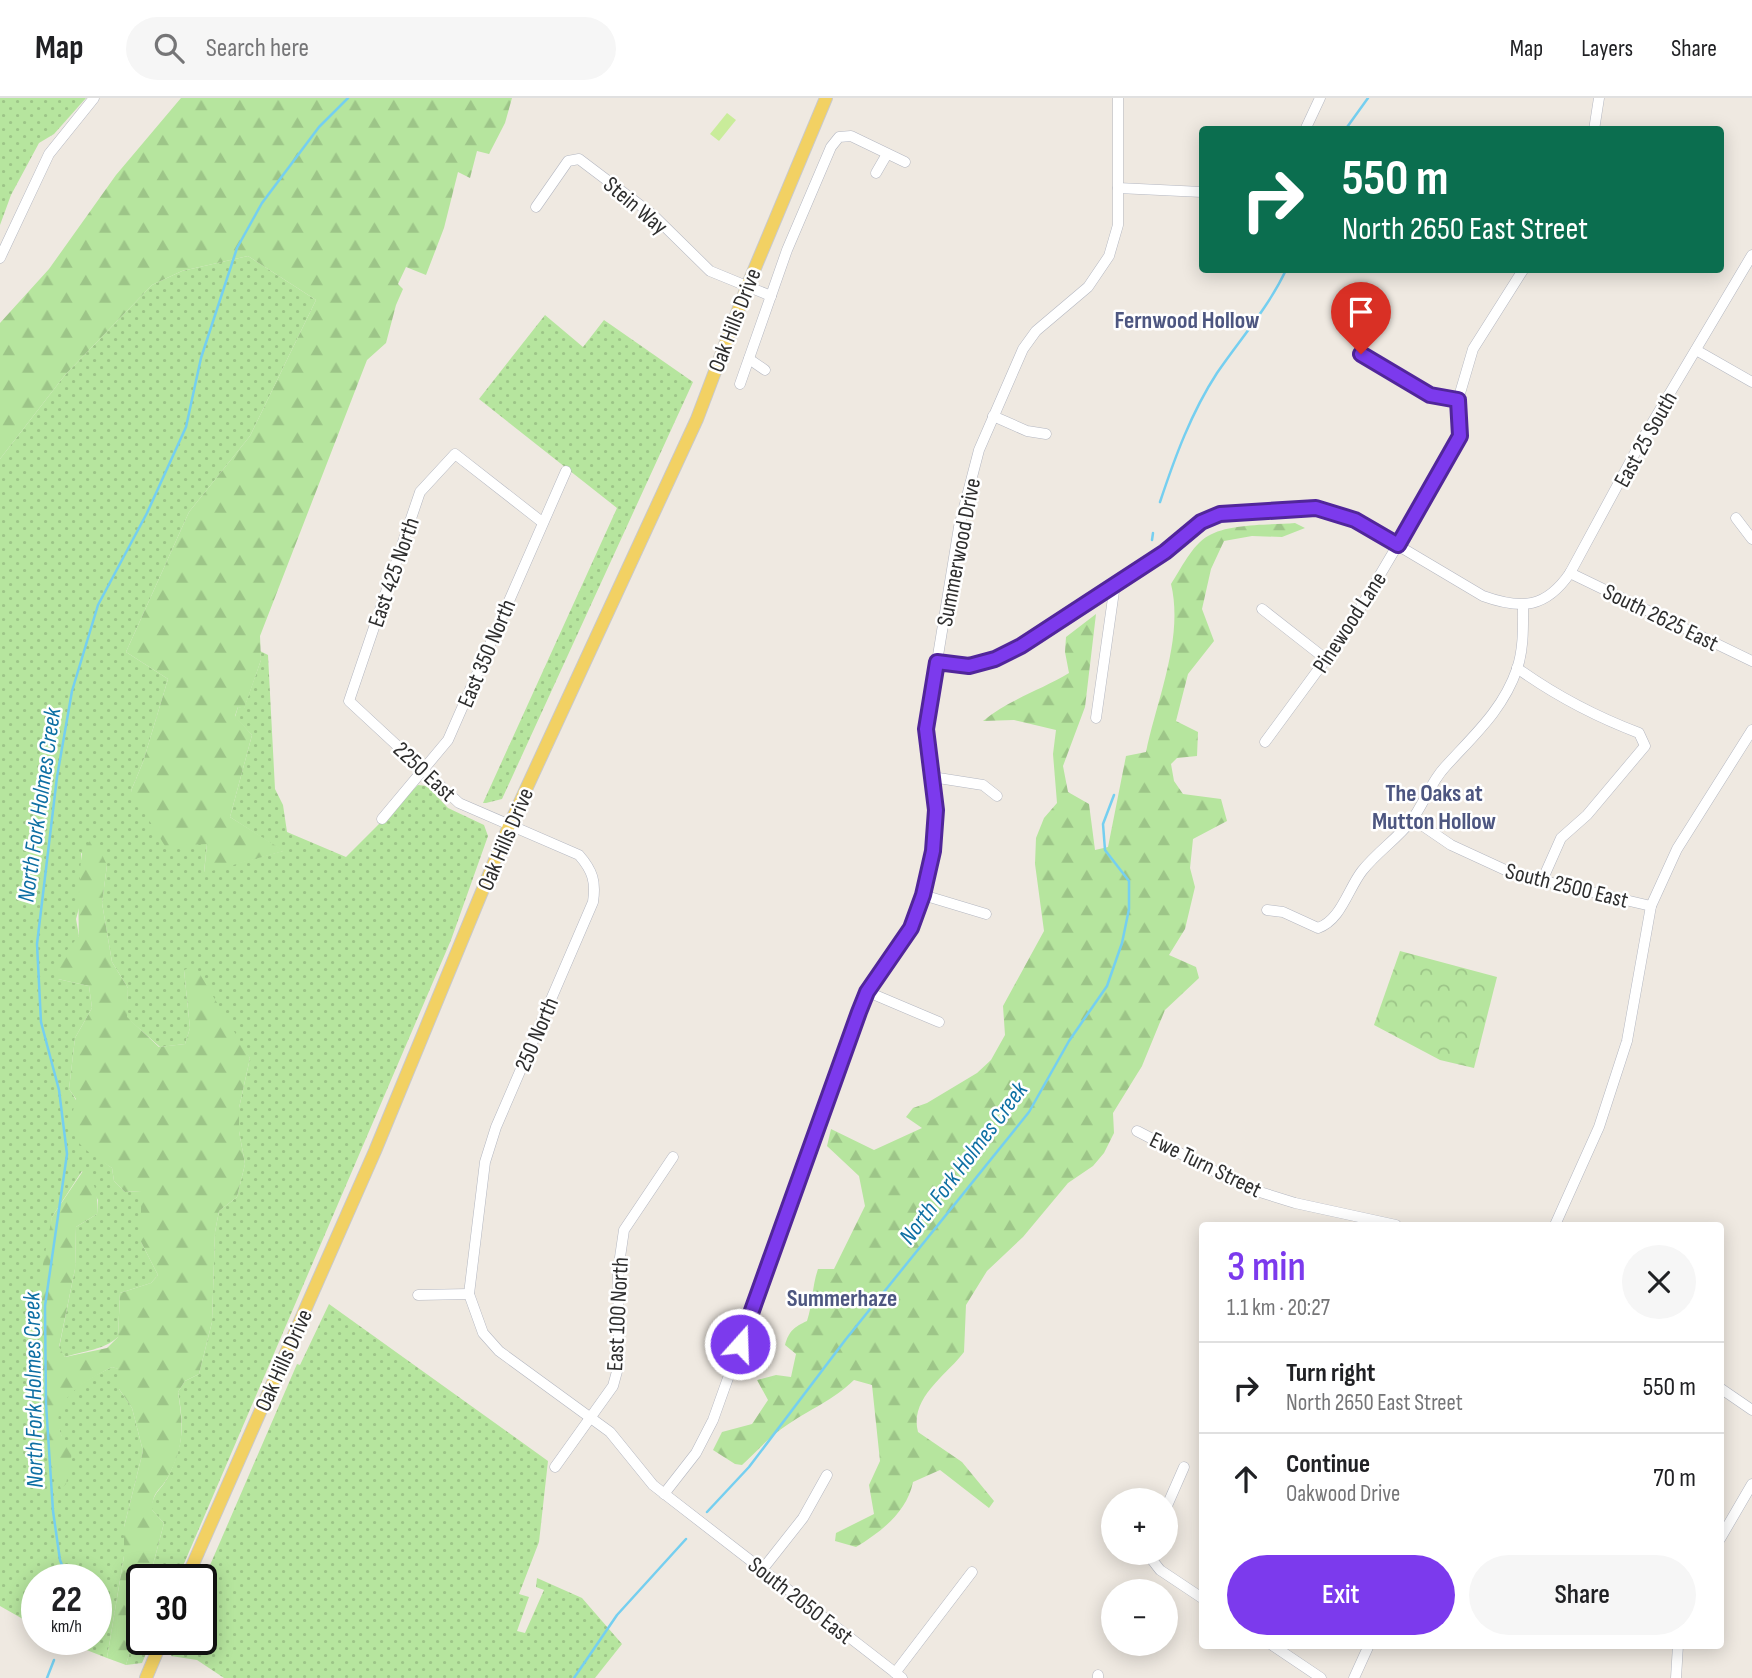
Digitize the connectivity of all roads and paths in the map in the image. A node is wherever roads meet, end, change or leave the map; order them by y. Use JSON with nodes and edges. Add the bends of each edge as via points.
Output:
{"nodes":[{"id":1,"x":94,"y":98,"type":"edge"},
{"id":2,"x":826,"y":98,"type":"edge"},
{"id":3,"x":1118,"y":98,"type":"edge"},
{"id":4,"x":1320,"y":98,"type":"edge"},
{"id":5,"x":1600,"y":98,"type":"edge"},
{"id":6,"x":1307,"y":126,"type":"edge"},
{"id":7,"x":1595,"y":126,"type":"edge"},
{"id":8,"x":887,"y":154,"type":"junction"},
{"id":9,"x":905,"y":162,"type":"dead end"},
{"id":10,"x":876,"y":173,"type":"dead end"},
{"id":11,"x":1118,"y":188,"type":"junction"},
{"id":12,"x":1199,"y":192,"type":"edge"},
{"id":13,"x":536,"y":207,"type":"dead end"},
{"id":14,"x":1752,"y":255,"type":"edge"},
{"id":15,"x":0,"y":258,"type":"edge"},
{"id":16,"x":1521,"y":273,"type":"edge"},
{"id":17,"x":747,"y":287,"type":"junction"},
{"id":18,"x":771,"y":296,"type":"junction"},
{"id":19,"x":1696,"y":350,"type":"junction"},
{"id":20,"x":1361,"y":354,"type":"dead end"},
{"id":21,"x":749,"y":359,"type":"junction"},
{"id":22,"x":765,"y":370,"type":"dead end"},
{"id":23,"x":1752,"y":382,"type":"edge"},
{"id":24,"x":740,"y":384,"type":"dead end"},
{"id":25,"x":1458,"y":400,"type":"junction"},
{"id":26,"x":993,"y":416,"type":"junction"},
{"id":27,"x":1046,"y":433,"type":"dead end"},
{"id":28,"x":566,"y":471,"type":"dead end"},
{"id":29,"x":1736,"y":518,"type":"dead end"},
{"id":30,"x":542,"y":522,"type":"junction"},
{"id":31,"x":1752,"y":539,"type":"edge"},
{"id":32,"x":1398,"y":545,"type":"junction"},
{"id":33,"x":1570,"y":573,"type":"junction"},
{"id":34,"x":1115,"y":584,"type":"junction"},
{"id":35,"x":1523,"y":605,"type":"junction"},
{"id":36,"x":1262,"y":609,"type":"dead end"},
{"id":37,"x":1326,"y":660,"type":"junction"},
{"id":38,"x":1752,"y":661,"type":"edge"},
{"id":39,"x":937,"y":662,"type":"junction"},
{"id":40,"x":1517,"y":668,"type":"junction"},
{"id":41,"x":349,"y":701,"type":"joint"},
{"id":42,"x":1096,"y":718,"type":"dead end"},
{"id":43,"x":1752,"y":730,"type":"edge"},
{"id":44,"x":1265,"y":742,"type":"dead end"},
{"id":45,"x":424,"y":771,"type":"junction"},
{"id":46,"x":932,"y":777,"type":"junction"},
{"id":47,"x":998,"y":796,"type":"dead end"},
{"id":48,"x":382,"y":819,"type":"dead end"},
{"id":49,"x":1413,"y":819,"type":"junction"},
{"id":50,"x":509,"y":826,"type":"junction"},
{"id":51,"x":1541,"y":883,"type":"junction"},
{"id":52,"x":923,"y":895,"type":"junction"},
{"id":53,"x":1651,"y":906,"type":"junction"},
{"id":54,"x":1267,"y":911,"type":"dead end"},
{"id":55,"x":986,"y":914,"type":"dead end"},
{"id":56,"x":867,"y":992,"type":"junction"},
{"id":57,"x":939,"y":1022,"type":"dead end"},
{"id":58,"x":1138,"y":1131,"type":"dead end"},
{"id":59,"x":673,"y":1157,"type":"dead end"},
{"id":60,"x":1382,"y":1222,"type":"edge"},
{"id":61,"x":1556,"y":1222,"type":"edge"},
{"id":62,"x":470,"y":1294,"type":"junction"},
{"id":63,"x":418,"y":1295,"type":"dead end"},
{"id":64,"x":1724,"y":1391,"type":"edge"},
{"id":65,"x":1752,"y":1410,"type":"edge"},
{"id":66,"x":591,"y":1417,"type":"junction"},
{"id":67,"x":555,"y":1467,"type":"dead end"},
{"id":68,"x":1184,"y":1467,"type":"dead end"},
{"id":69,"x":827,"y":1475,"type":"dead end"},
{"id":70,"x":1752,"y":1484,"type":"edge"},
{"id":71,"x":1175,"y":1488,"type":"edge"},
{"id":72,"x":664,"y":1494,"type":"junction"},
{"id":73,"x":1724,"y":1532,"type":"edge"},
{"id":74,"x":193,"y":1564,"type":"edge"},
{"id":75,"x":1156,"y":1565,"type":"edge"},
{"id":76,"x":762,"y":1570,"type":"junction"},
{"id":77,"x":972,"y":1572,"type":"dead end"},
{"id":78,"x":1199,"y":1596,"type":"edge"},
{"id":79,"x":1278,"y":1649,"type":"edge"},
{"id":80,"x":1367,"y":1649,"type":"edge"},
{"id":81,"x":1678,"y":1649,"type":"edge"},
{"id":82,"x":156,"y":1655,"type":"edge"},
{"id":83,"x":898,"y":1676,"type":"edge"},
{"id":84,"x":146,"y":1678,"type":"edge"},
{"id":85,"x":1321,"y":1678,"type":"edge"},
{"id":86,"x":1354,"y":1678,"type":"edge"},
{"id":87,"x":1676,"y":1678,"type":"edge"}],
"edges":[{"from":1,"to":15,"type":"street","via":[[49,154]]},
{"from":2,"to":17,"type":"main road","name":"Oak Hills Drive"},
{"from":3,"to":11,"type":"street","name":"Summerwood Drive"},
{"from":4,"to":6,"type":"street"},
{"from":5,"to":7,"type":"street"},
{"from":8,"to":9,"type":"street"},
{"from":8,"to":10,"type":"street"},
{"from":8,"to":18,"type":"street","via":[[851,136],[839,137],[821,170]]},
{"from":11,"to":12,"type":"street"},
{"from":11,"to":26,"type":"street","name":"Summerwood Drive","via":[[1118,225],[1108,256],[1088,287],[1036,331]]},
{"from":13,"to":17,"type":"street","name":"Stein Way","via":[[568,161],[579,159],[653,215],[710,271]]},
{"from":14,"to":19,"type":"street","name":"East 25 South"},
{"from":16,"to":25,"type":"street","name":"Pinewood Lane","via":[[1474,349]]},
{"from":17,"to":18,"type":"street","name":"Stein Way"},
{"from":17,"to":50,"type":"main road","name":"Oak Hills Drive","via":[[697,419]]},
{"from":18,"to":21,"type":"street"},
{"from":19,"to":23,"type":"street"},
{"from":19,"to":33,"type":"street","name":"East 25 South"},
{"from":20,"to":25,"type":"street","via":[[1430,395]]},
{"from":21,"to":22,"type":"street"},
{"from":21,"to":24,"type":"street"},
{"from":25,"to":32,"type":"street","name":"Pinewood Lane","via":[[1460,436]]},
{"from":26,"to":27,"type":"street"},
{"from":26,"to":39,"type":"street","name":"Summerwood Drive","via":[[967,490]]},
{"from":28,"to":30,"type":"street","name":"East 350 North"},
{"from":29,"to":31,"type":"street"},
{"from":30,"to":41,"type":"street","name":"East 425 North","via":[[455,454],[420,492]]},
{"from":30,"to":45,"type":"street","name":"East 350 North","via":[[448,740]]},
{"from":32,"to":34,"type":"street","via":[[1355,520],[1316,508],[1220,514],[1201,522]]},
{"from":32,"to":35,"type":"street","via":[[1483,596]]},
{"from":32,"to":37,"type":"street","name":"Pinewood Lane"},
{"from":33,"to":35,"type":"street","name":"East 25 South","via":[[1559,589],[1543,600]]},
{"from":33,"to":38,"type":"street","name":"South 2625 East"},
{"from":34,"to":39,"type":"street","via":[[995,659],[969,666]]},
{"from":34,"to":42,"type":"street"},
{"from":35,"to":40,"type":"street"},
{"from":36,"to":37,"type":"street"},
{"from":37,"to":44,"type":"street","name":"Pinewood Lane"},
{"from":39,"to":46,"type":"street","name":"Summerwood Drive","via":[[926,729]]},
{"from":40,"to":49,"type":"street","via":[[1488,722],[1443,768]]},
{"from":40,"to":51,"type":"street","via":[[1555,696],[1639,733],[1645,746],[1587,815],[1561,838]]},
{"from":41,"to":45,"type":"street","name":"2250 East"},
{"from":43,"to":53,"type":"street","via":[[1677,849]]},
{"from":45,"to":48,"type":"street","name":"East 350 North"},
{"from":45,"to":50,"type":"street","name":"2250 East","via":[[459,803]]},
{"from":46,"to":47,"type":"street","via":[[984,785]]},
{"from":46,"to":52,"type":"street","name":"Summerwood Drive","via":[[936,810],[933,851]]},
{"from":49,"to":51,"type":"street","name":"South 2500 East","via":[[1485,863]]},
{"from":49,"to":54,"type":"street","via":[[1363,870],[1328,925],[1318,928],[1283,912]]},
{"from":50,"to":62,"type":"street","name":"250 North","via":[[579,855],[596,884],[593,902],[485,1162]]},
{"from":50,"to":74,"type":"main road","name":"Oak Hills Drive","via":[[376,1151]]},
{"from":51,"to":53,"type":"street","name":"South 2500 East"},
{"from":52,"to":55,"type":"street"},
{"from":52,"to":56,"type":"street","name":"Summerwood Drive","via":[[911,928]]},
{"from":53,"to":61,"type":"street","via":[[1627,1041],[1609,1098]]},
{"from":56,"to":57,"type":"street"},
{"from":56,"to":72,"type":"street","name":"Summerwood Drive","via":[[713,1420],[696,1453]]},
{"from":58,"to":60,"type":"street","name":"Ewe Turn Street","via":[[1247,1188]]},
{"from":59,"to":66,"type":"street","name":"East 100 North","via":[[624,1230],[618,1271],[619,1364],[613,1386]]},
{"from":62,"to":63,"type":"street"},
{"from":62,"to":66,"type":"street","name":"South 2050 East","via":[[483,1334],[499,1351]]},
{"from":64,"to":65,"type":"street"},
{"from":66,"to":67,"type":"street","name":"East 100 North"},
{"from":66,"to":72,"type":"street","name":"South 2050 East"},
{"from":68,"to":71,"type":"street"},
{"from":69,"to":76,"type":"street","via":[[803,1518]]},
{"from":70,"to":73,"type":"street"},
{"from":72,"to":76,"type":"street","name":"South 2050 East"},
{"from":75,"to":78,"type":"street"},
{"from":76,"to":83,"type":"street","name":"South 2050 East"},
{"from":77,"to":83,"type":"street"},
{"from":79,"to":85,"type":"street"},
{"from":80,"to":86,"type":"street"},
{"from":81,"to":87,"type":"street"},
{"from":82,"to":84,"type":"main road"}]}
